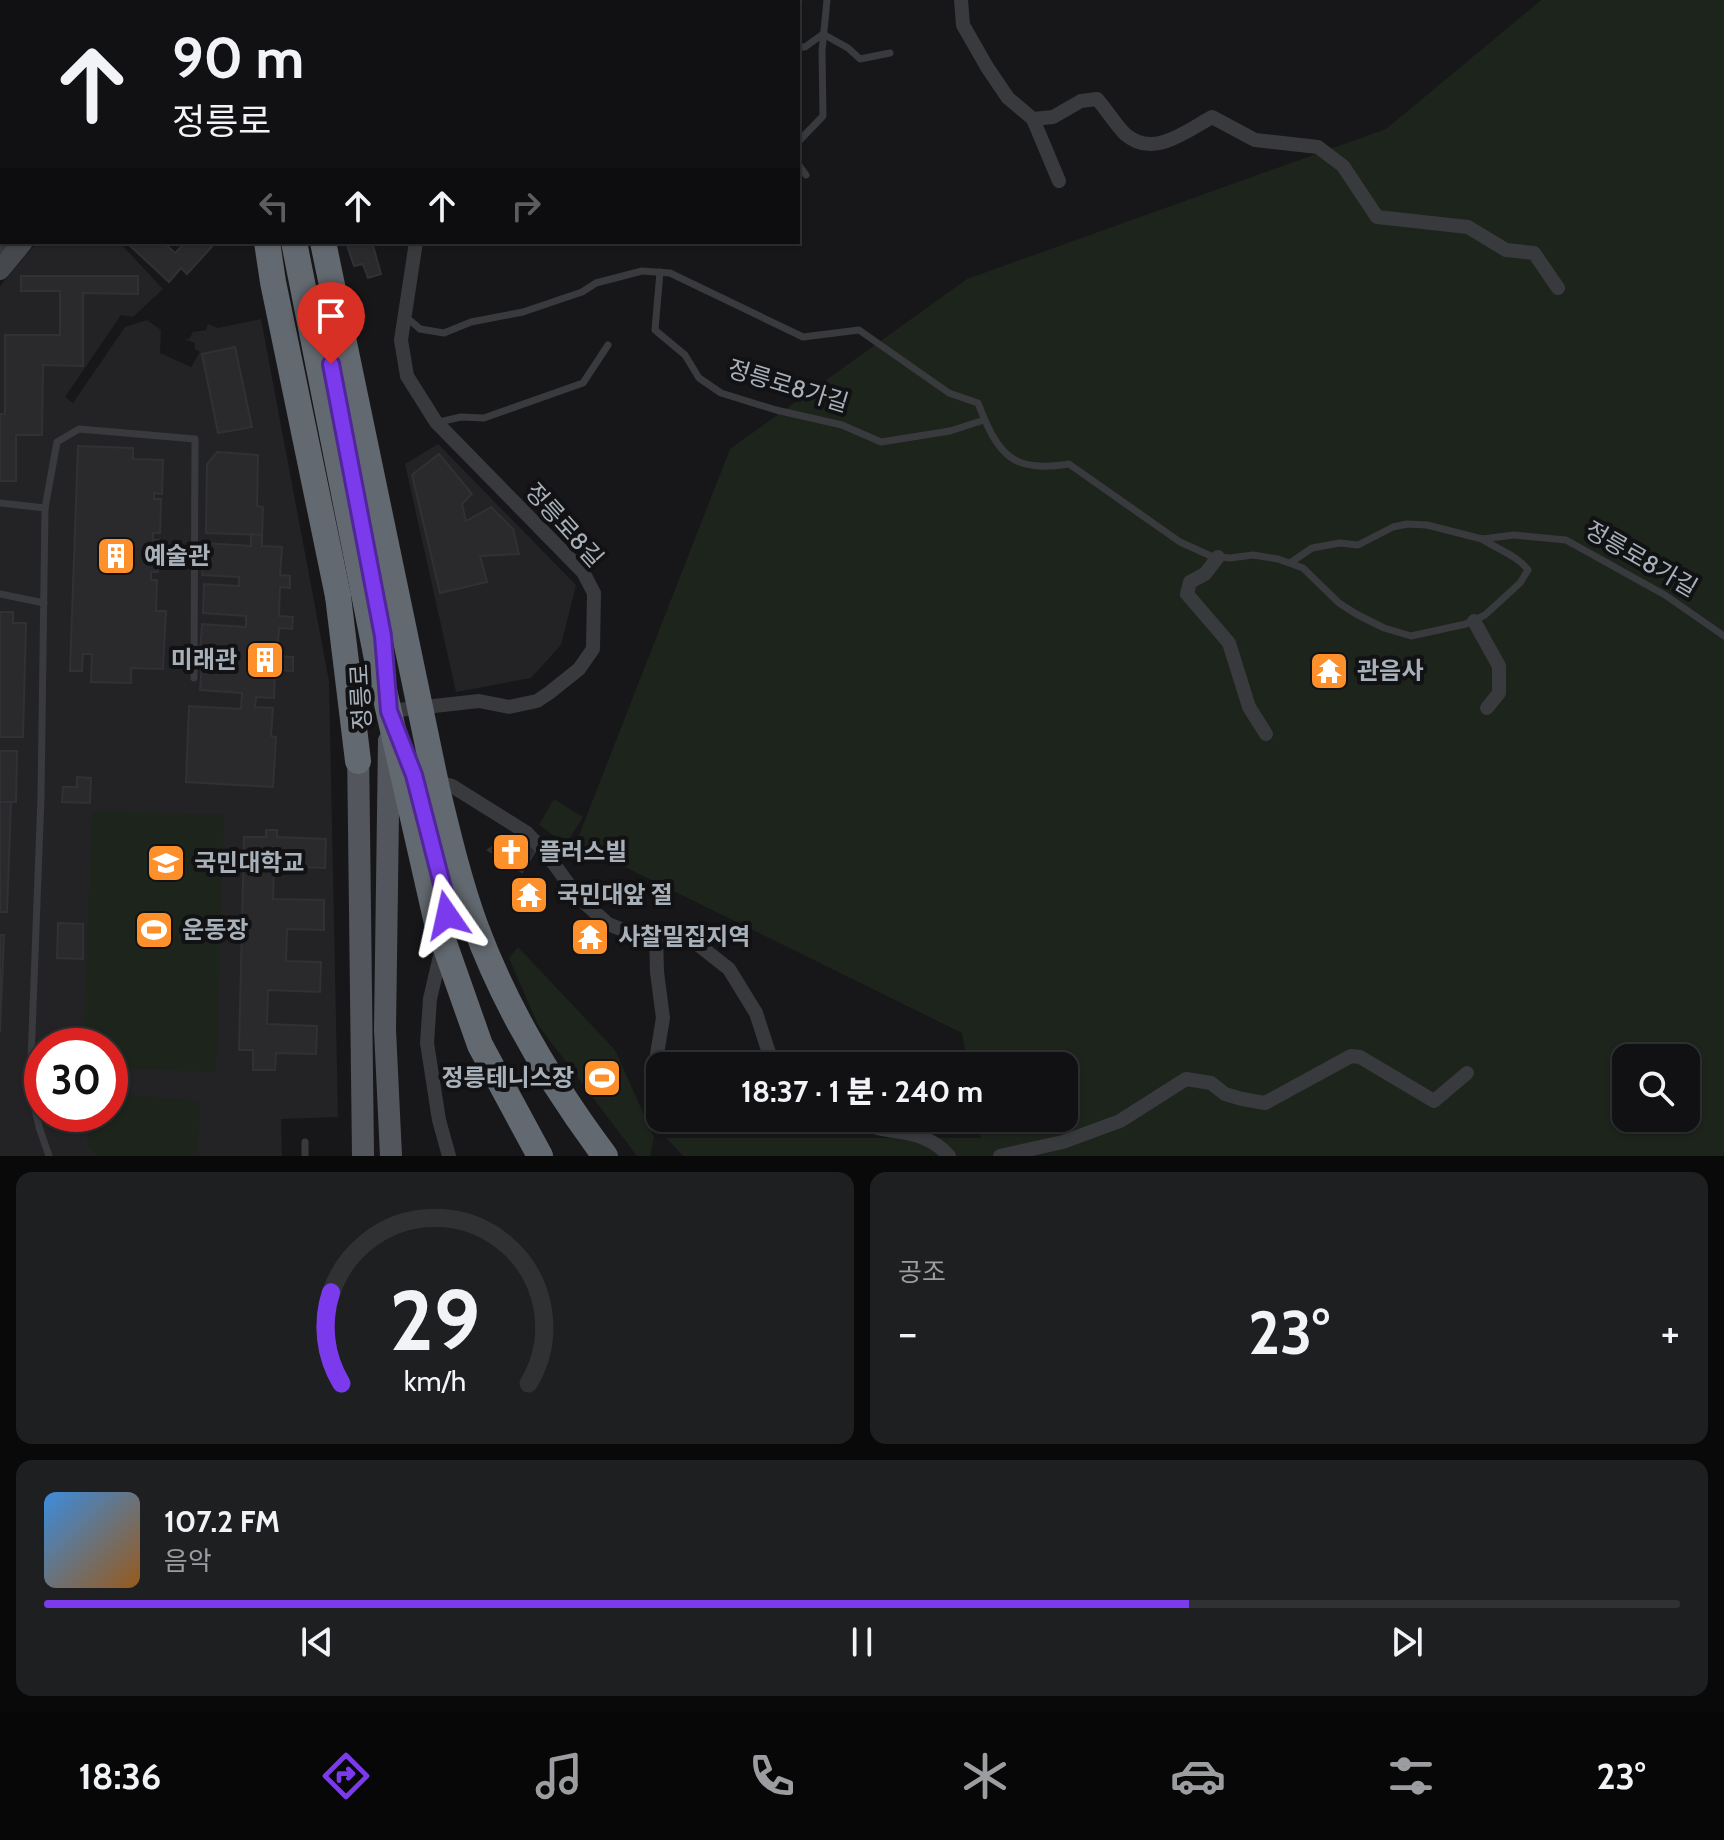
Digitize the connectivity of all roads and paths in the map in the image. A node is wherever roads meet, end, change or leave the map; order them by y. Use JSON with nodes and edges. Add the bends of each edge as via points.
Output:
{"nodes":[{"id":1,"x":827,"y":0,"type":"edge"},
{"id":2,"x":961,"y":0,"type":"edge"},
{"id":3,"x":823,"y":34,"type":"junction"},
{"id":4,"x":800,"y":47,"type":"edge"},
{"id":5,"x":890,"y":53,"type":"dead end"},
{"id":6,"x":1033,"y":119,"type":"junction"},
{"id":7,"x":800,"y":140,"type":"edge"},
{"id":8,"x":800,"y":167,"type":"edge"},
{"id":9,"x":806,"y":175,"type":"dead end"},
{"id":10,"x":1059,"y":181,"type":"dead end"},
{"id":11,"x":264,"y":244,"type":"edge"},
{"id":12,"x":264,"y":244,"type":"edge"},
{"id":13,"x":292,"y":244,"type":"edge"},
{"id":14,"x":293,"y":244,"type":"edge"},
{"id":15,"x":307,"y":244,"type":"edge"},
{"id":16,"x":322,"y":244,"type":"edge"},
{"id":17,"x":322,"y":244,"type":"edge"},
{"id":18,"x":416,"y":244,"type":"edge"},
{"id":19,"x":660,"y":272,"type":"junction"},
{"id":20,"x":1558,"y":288,"type":"dead end"},
{"id":21,"x":406,"y":317,"type":"junction"},
{"id":22,"x":277,"y":336,"type":"junction"},
{"id":23,"x":608,"y":345,"type":"dead end"},
{"id":24,"x":292,"y":414,"type":"junction"},
{"id":25,"x":984,"y":420,"type":"junction"},
{"id":26,"x":436,"y":422,"type":"junction"},
{"id":27,"x":354,"y":486,"type":"junction"},
{"id":28,"x":0,"y":503,"type":"edge"},
{"id":29,"x":45,"y":508,"type":"junction"},
{"id":30,"x":331,"y":518,"type":"junction"},
{"id":31,"x":1482,"y":539,"type":"junction"},
{"id":32,"x":1218,"y":557,"type":"junction"},
{"id":33,"x":1290,"y":563,"type":"junction"},
{"id":34,"x":0,"y":594,"type":"edge"},
{"id":35,"x":44,"y":603,"type":"junction"},
{"id":36,"x":1474,"y":621,"type":"junction"},
{"id":37,"x":1724,"y":636,"type":"edge"},
{"id":38,"x":194,"y":678,"type":"dead end"},
{"id":39,"x":1487,"y":708,"type":"dead end"},
{"id":40,"x":389,"y":711,"type":"junction"},
{"id":41,"x":1266,"y":734,"type":"dead end"},
{"id":42,"x":358,"y":761,"type":"junction"},
{"id":43,"x":414,"y":775,"type":"junction"},
{"id":44,"x":656,"y":935,"type":"junction"},
{"id":45,"x":657,"y":1052,"type":"edge"},
{"id":46,"x":769,"y":1052,"type":"edge"},
{"id":47,"x":1467,"y":1073,"type":"dead end"},
{"id":48,"x":907,"y":1132,"type":"edge"},
{"id":49,"x":305,"y":1142,"type":"dead end"},
{"id":50,"x":49,"y":1156,"type":"edge"},
{"id":51,"x":305,"y":1156,"type":"edge"},
{"id":52,"x":363,"y":1156,"type":"edge"},
{"id":53,"x":391,"y":1156,"type":"edge"},
{"id":54,"x":449,"y":1156,"type":"edge"},
{"id":55,"x":540,"y":1156,"type":"edge"},
{"id":56,"x":605,"y":1156,"type":"edge"},
{"id":57,"x":949,"y":1156,"type":"edge"},
{"id":58,"x":1000,"y":1156,"type":"edge"}],
"edges":[{"from":1,"to":3,"type":"lane"},
{"from":2,"to":6,"type":"street","via":[[963,25],[987,67],[1008,98]]},
{"from":3,"to":4,"type":"lane"},
{"from":3,"to":5,"type":"lane","via":[[860,59]]},
{"from":3,"to":7,"type":"lane","via":[[823,116]]},
{"from":6,"to":10,"type":"street"},
{"from":6,"to":20,"type":"street","via":[[1053,117],[1081,101],[1097,99],[1139,143],[1167,143],[1212,117],[1255,140],[1318,147],[1343,166],[1377,217],[1468,227],[1506,250],[1534,253]]},
{"from":8,"to":9,"type":"lane"},
{"from":11,"to":22,"type":"main road","name":"정릉로"},
{"from":12,"to":42,"type":"highway","bridge":true,"via":[[338,596]]},
{"from":13,"to":55,"type":"highway","bridge":true,"via":[[433,908],[480,1045]]},
{"from":14,"to":27,"type":"street"},
{"from":15,"to":27,"type":"main road","name":"정릉로"},
{"from":16,"to":27,"type":"highway","bridge":true},
{"from":17,"to":56,"type":"highway","bridge":true,"via":[[437,789],[475,926],[520,1026]]},
{"from":18,"to":21,"type":"street","name":"정릉로8길"},
{"from":19,"to":21,"type":"lane","name":"정릉로8가길","via":[[616,277],[523,312],[444,333],[420,329]]},
{"from":19,"to":25,"type":"lane","name":"정릉로8가길","via":[[803,337],[859,330],[949,393],[978,403]]},
{"from":19,"to":25,"type":"lane","name":"정릉로8가길","via":[[655,330],[685,355],[699,378],[721,393],[842,425],[881,442]]},
{"from":21,"to":26,"type":"street","name":"정릉로8길","via":[[401,340],[407,376]]},
{"from":22,"to":24,"type":"main road","name":"정릉로"},
{"from":22,"to":30,"type":"main road","name":"정릉로","via":[[305,413]]},
{"from":23,"to":26,"type":"lane","via":[[583,383],[484,418]]},
{"from":24,"to":30,"type":"main road","name":"정릉로"},
{"from":24,"to":42,"type":"main road","name":"정릉로"},
{"from":25,"to":32,"type":"lane","name":"정릉로8가길","via":[[1011,459],[1033,468],[1069,464],[1180,542]]},
{"from":26,"to":40,"type":"street","name":"정릉로8길","via":[[583,572],[594,593],[595,639],[586,662],[537,701],[509,707],[479,701]]},
{"from":27,"to":40,"type":"main road","name":"정릉로","via":[[383,636]]},
{"from":28,"to":29,"type":"lane"},
{"from":29,"to":35,"type":"lane"},
{"from":29,"to":38,"type":"lane","via":[[57,442],[79,429],[195,439]]},
{"from":30,"to":42,"type":"main road","name":"정릉로","via":[[357,660]]},
{"from":31,"to":33,"type":"lane","name":"정릉로8가길","via":[[1407,524],[1358,545],[1312,548]]},
{"from":31,"to":36,"type":"lane","name":"정릉로8가길","via":[[1522,561],[1528,570]]},
{"from":31,"to":37,"type":"lane","name":"정릉로8가길","via":[[1514,535],[1566,540],[1665,595]]},
{"from":32,"to":33,"type":"lane","name":"정릉로8가길","via":[[1253,555]]},
{"from":32,"to":41,"type":"street","via":[[1205,574],[1190,582],[1187,594],[1229,643],[1249,707]]},
{"from":33,"to":36,"type":"lane","name":"정릉로8가길","via":[[1303,568],[1339,603],[1384,628],[1411,636]]},
{"from":34,"to":35,"type":"lane"},
{"from":35,"to":50,"type":"lane","via":[[30,1086]]},
{"from":36,"to":39,"type":"street","via":[[1499,666],[1499,693]]},
{"from":40,"to":43,"type":"street"},
{"from":40,"to":53,"type":"main road","name":"정릉로","via":[[385,1030]]},
{"from":42,"to":52,"type":"main road","name":"정릉로"},
{"from":43,"to":44,"type":"street","via":[[452,786],[527,833],[578,897],[608,924],[636,935]]},
{"from":43,"to":54,"type":"street","via":[[447,915],[427,1043]]},
{"from":44,"to":45,"type":"street","via":[[663,1018]]},
{"from":44,"to":46,"type":"street","via":[[676,934],[696,943],[729,969],[756,1013]]},
{"from":47,"to":58,"type":"street","via":[[1434,1101],[1351,1056],[1265,1103],[1186,1079],[1120,1121],[1063,1142]]},
{"from":48,"to":57,"type":"street","via":[[937,1143]]},
{"from":49,"to":51,"type":"lane"}]}
